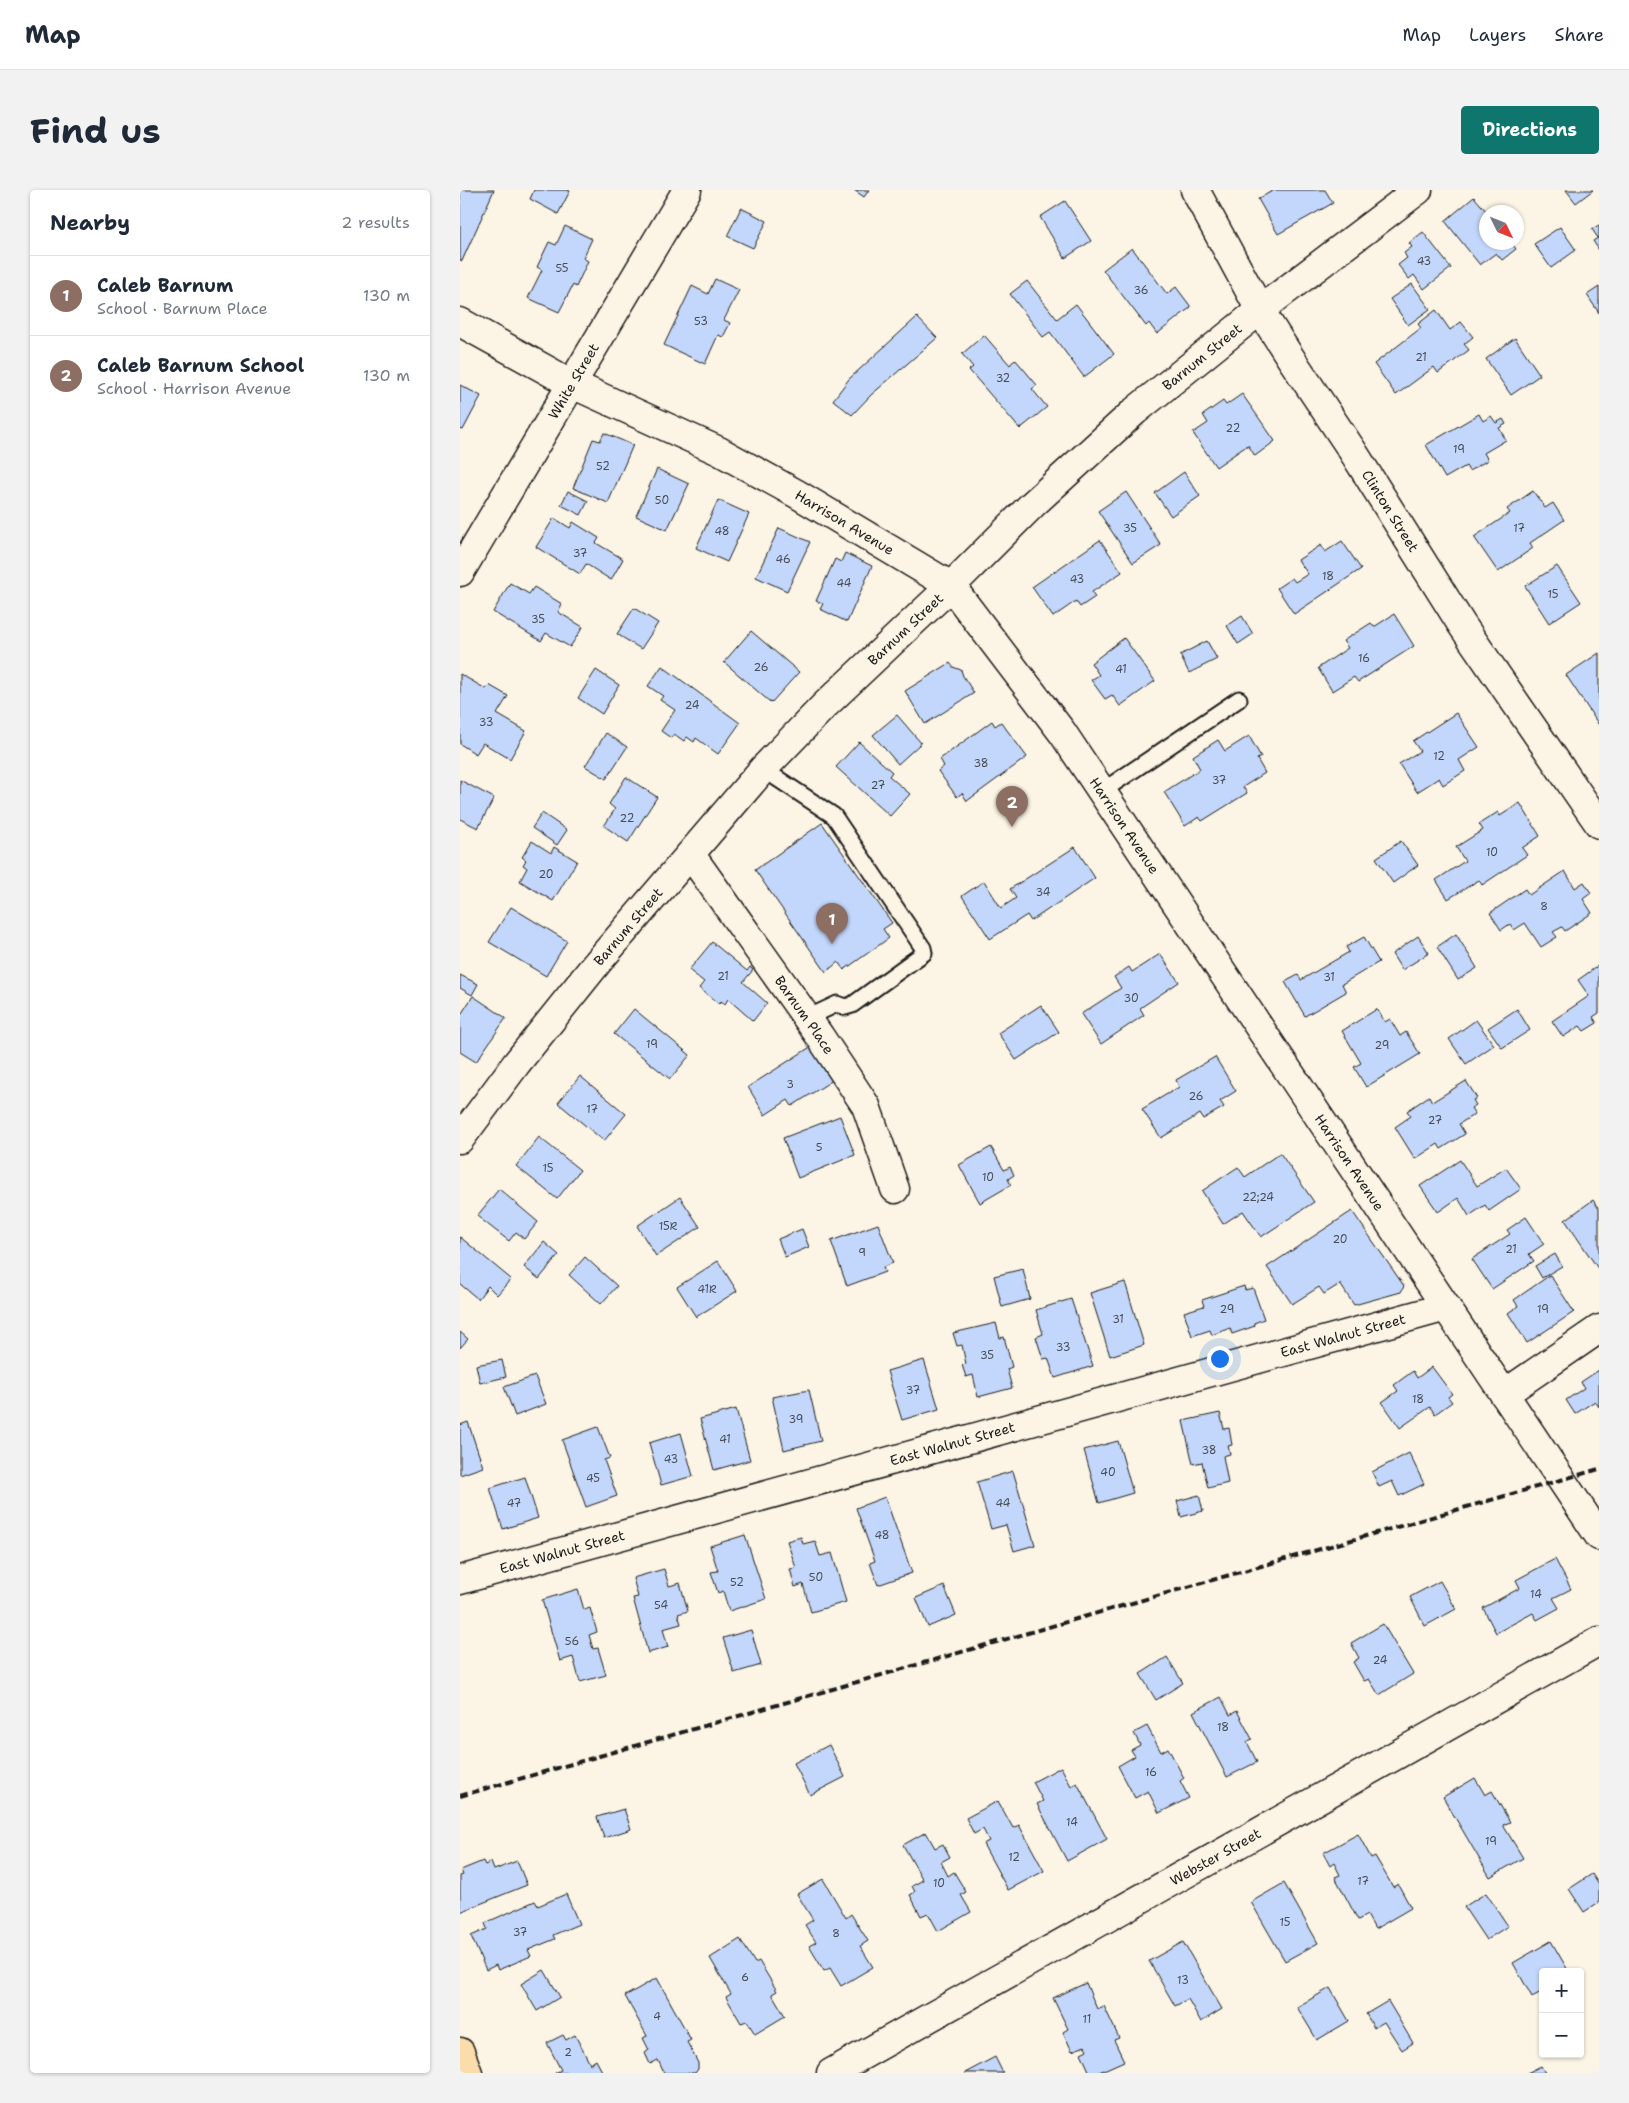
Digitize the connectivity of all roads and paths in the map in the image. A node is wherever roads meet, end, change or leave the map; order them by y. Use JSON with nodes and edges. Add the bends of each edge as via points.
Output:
{"nodes":[{"id":1,"x":687,"y":190,"type":"edge"},
{"id":2,"x":1195,"y":190,"type":"edge"},
{"id":3,"x":1418,"y":190,"type":"edge"},
{"id":4,"x":1260,"y":310,"type":"junction"},
{"id":5,"x":460,"y":322,"type":"edge"},
{"id":6,"x":572,"y":384,"type":"junction"},
{"id":7,"x":460,"y":572,"type":"edge"},
{"id":8,"x":951,"y":586,"type":"junction"},
{"id":9,"x":1239,"y":699,"type":"dead end"},
{"id":10,"x":763,"y":769,"type":"junction"},
{"id":11,"x":1101,"y":792,"type":"junction"},
{"id":12,"x":1599,"y":824,"type":"edge"},
{"id":13,"x":691,"y":855,"type":"junction"},
{"id":14,"x":807,"y":1018,"type":"junction"},
{"id":15,"x":460,"y":1139,"type":"edge"},
{"id":16,"x":895,"y":1188,"type":"dead end"},
{"id":17,"x":1446,"y":1307,"type":"junction"},
{"id":18,"x":1599,"y":1328,"type":"edge"},
{"id":19,"x":1504,"y":1394,"type":"junction"},
{"id":20,"x":1599,"y":1536,"type":"edge"},
{"id":21,"x":460,"y":1580,"type":"edge"},
{"id":22,"x":1599,"y":1641,"type":"edge"},
{"id":23,"x":460,"y":2052,"type":"edge"},
{"id":24,"x":468,"y":2073,"type":"edge"},
{"id":25,"x":831,"y":2073,"type":"edge"}],
"edges":[{"from":1,"to":6,"type":"street","name":"White Street"},
{"from":2,"to":4,"type":"street","name":"Clinton Street"},
{"from":3,"to":4,"type":"street","name":"Barnum Street"},
{"from":4,"to":8,"type":"street","name":"Barnum Street","via":[[1082,458]]},
{"from":4,"to":12,"type":"street","name":"Clinton Street","via":[[1462,625]]},
{"from":5,"to":6,"type":"street","name":"Harrison Avenue"},
{"from":6,"to":7,"type":"street","name":"White Street"},
{"from":6,"to":8,"type":"street","name":"Harrison Avenue","via":[[719,452],[797,494]]},
{"from":8,"to":10,"type":"street","name":"Barnum Street","via":[[824,706]]},
{"from":8,"to":11,"type":"street","name":"Harrison Avenue","via":[[1062,732]]},
{"from":9,"to":11,"type":"lane"},
{"from":10,"to":13,"type":"street","name":"Barnum Street"},
{"from":10,"to":14,"type":"lane","via":[[834,816],[924,953],[852,1005],[846,1008],[837,1004]]},
{"from":11,"to":17,"type":"street","name":"Harrison Avenue"},
{"from":13,"to":14,"type":"street","name":"Barnum Place"},
{"from":13,"to":15,"type":"street","name":"Barnum Street","via":[[552,1018]]},
{"from":14,"to":16,"type":"street","name":"Barnum Place","via":[[866,1106]]},
{"from":17,"to":19,"type":"street","name":"Harrison Avenue"},
{"from":17,"to":21,"type":"street","name":"East Walnut Street"},
{"from":18,"to":19,"type":"street"},
{"from":19,"to":20,"type":"street","name":"Harrison Avenue"},
{"from":22,"to":25,"type":"street","name":"Webster Street"},
{"from":23,"to":24,"type":"main road"}]}
